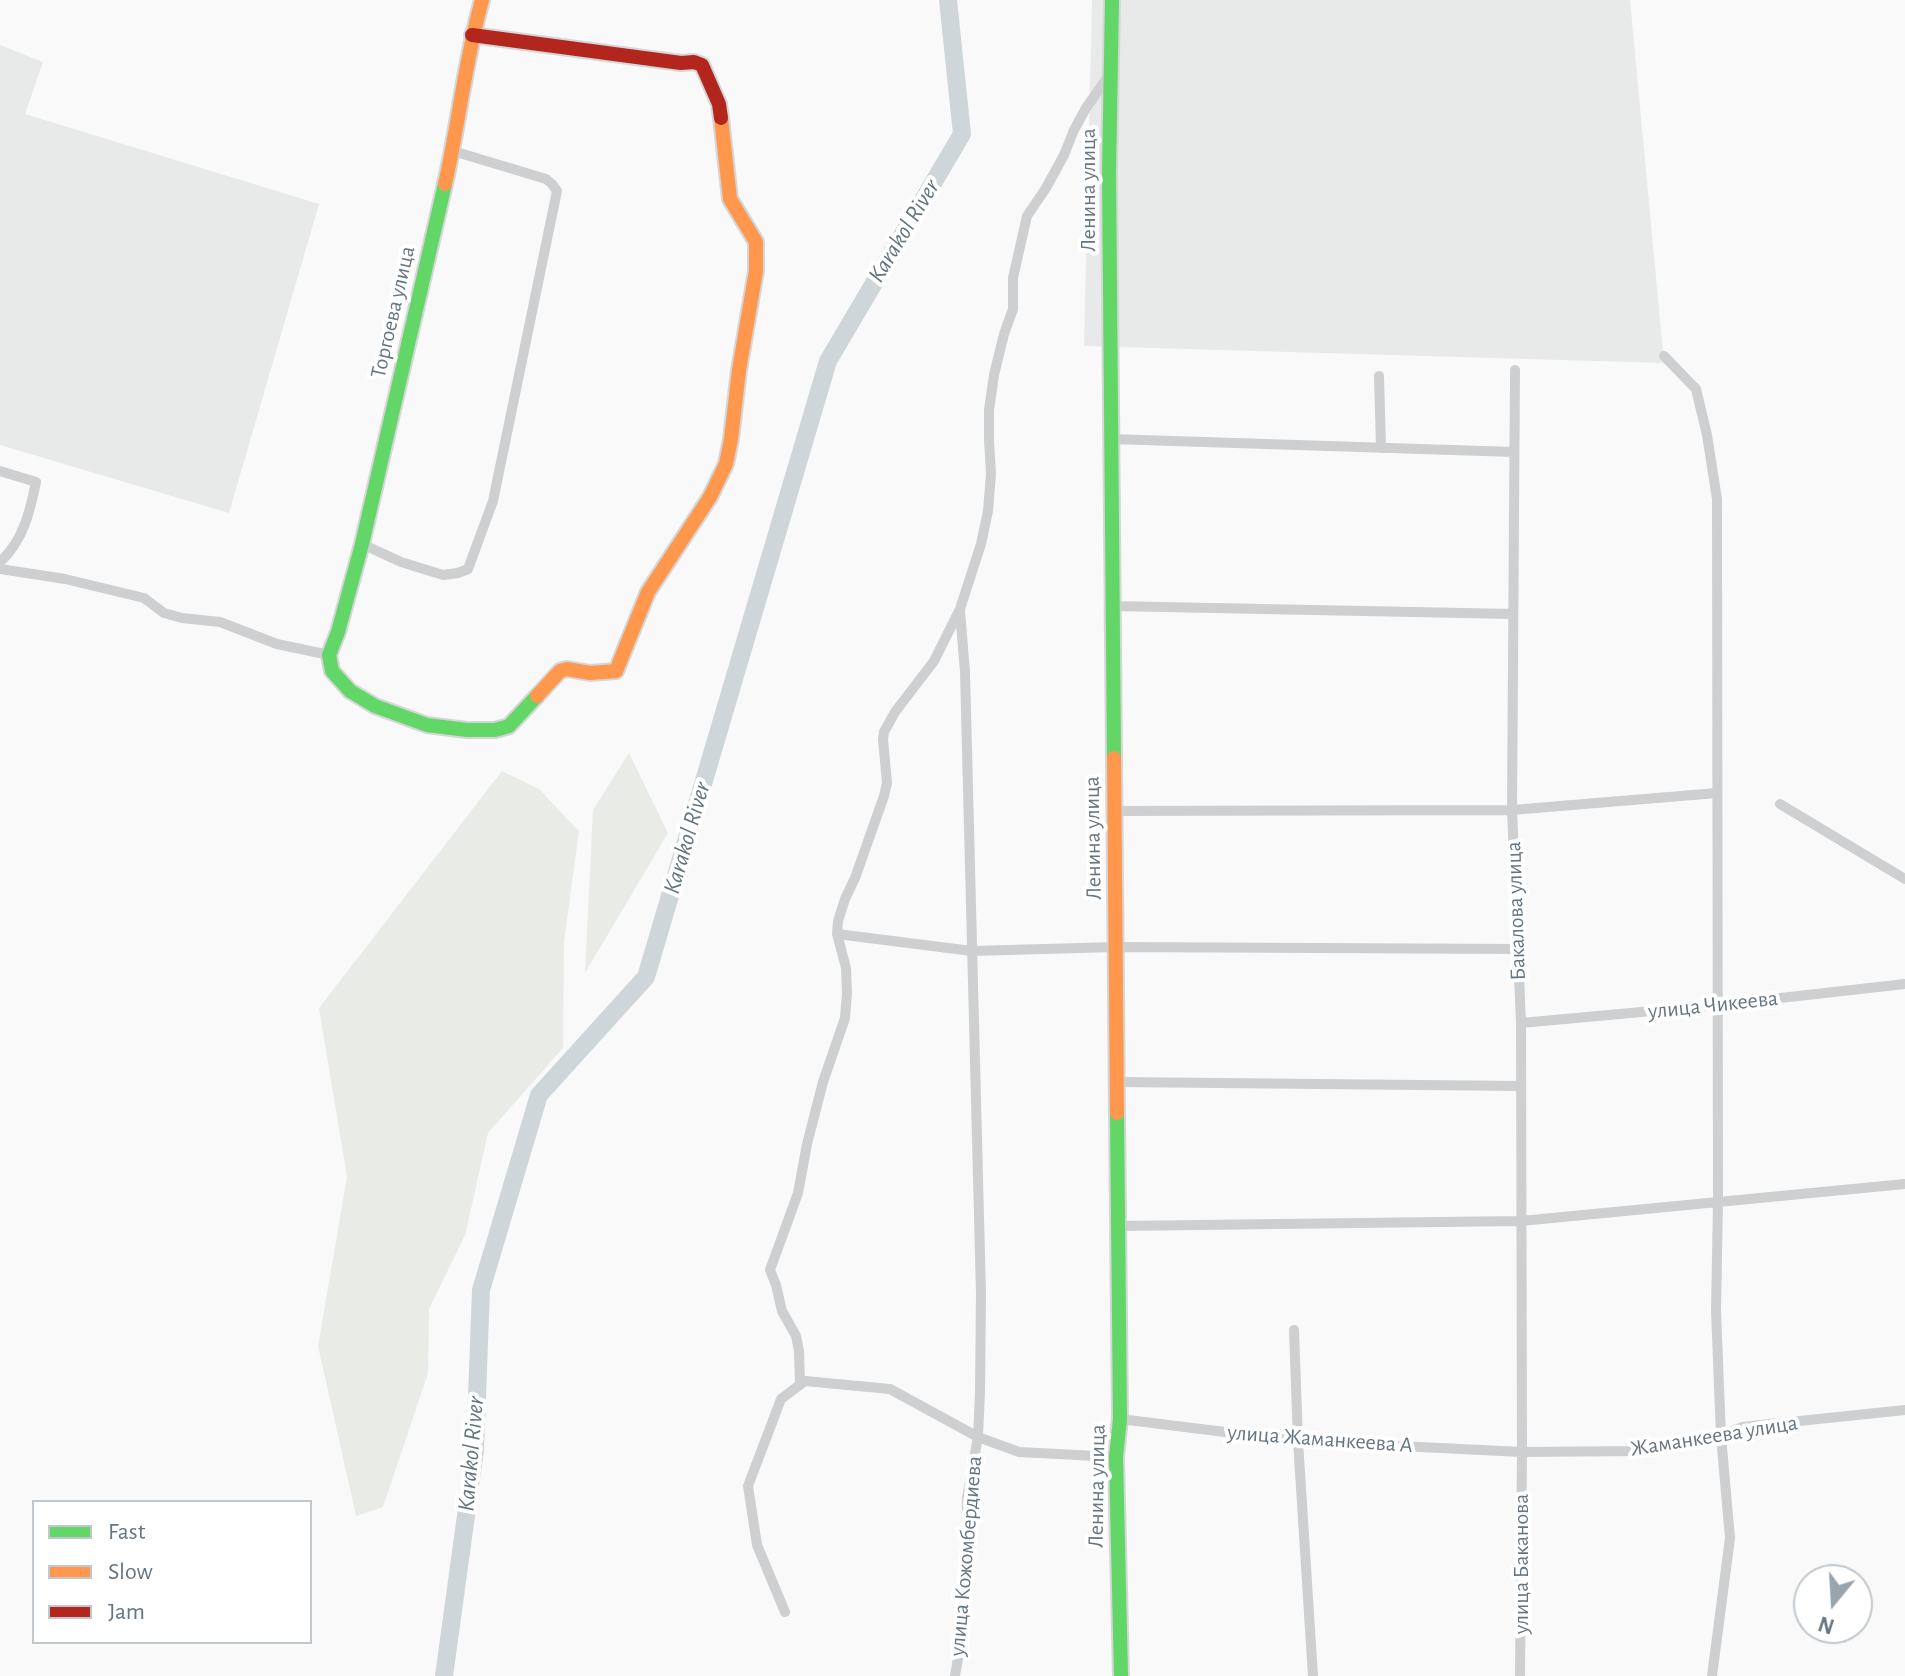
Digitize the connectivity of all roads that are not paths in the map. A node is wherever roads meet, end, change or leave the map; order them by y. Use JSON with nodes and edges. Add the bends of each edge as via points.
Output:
{"nodes":[{"id":1,"x":482,"y":0,"type":"edge"},
{"id":2,"x":1112,"y":0,"type":"edge"},
{"id":3,"x":472,"y":35,"type":"junction"},
{"id":4,"x":1111,"y":72,"type":"junction"},
{"id":5,"x":453,"y":151,"type":"junction"},
{"id":6,"x":1664,"y":356,"type":"dead end"},
{"id":7,"x":1515,"y":370,"type":"dead end"},
{"id":8,"x":1379,"y":376,"type":"dead end"},
{"id":9,"x":1111,"y":439,"type":"junction"},
{"id":10,"x":1381,"y":448,"type":"junction"},
{"id":11,"x":1514,"y":452,"type":"junction"},
{"id":12,"x":0,"y":471,"type":"edge"},
{"id":13,"x":362,"y":544,"type":"junction"},
{"id":14,"x":0,"y":562,"type":"edge"},
{"id":15,"x":0,"y":569,"type":"edge"},
{"id":16,"x":1113,"y":606,"type":"junction"},
{"id":17,"x":960,"y":609,"type":"junction"},
{"id":18,"x":1513,"y":614,"type":"junction"},
{"id":19,"x":329,"y":655,"type":"junction"},
{"id":20,"x":1717,"y":793,"type":"junction"},
{"id":21,"x":1780,"y":804,"type":"dead end"},
{"id":22,"x":1512,"y":810,"type":"junction"},
{"id":23,"x":1115,"y":811,"type":"junction"},
{"id":24,"x":1905,"y":879,"type":"edge"},
{"id":25,"x":837,"y":934,"type":"junction"},
{"id":26,"x":1116,"y":947,"type":"junction"},
{"id":27,"x":1518,"y":949,"type":"junction"},
{"id":28,"x":972,"y":951,"type":"junction"},
{"id":29,"x":1905,"y":984,"type":"edge"},
{"id":30,"x":1718,"y":1005,"type":"junction"},
{"id":31,"x":1521,"y":1023,"type":"junction"},
{"id":32,"x":1117,"y":1082,"type":"junction"},
{"id":33,"x":1521,"y":1086,"type":"junction"},
{"id":34,"x":1905,"y":1184,"type":"edge"},
{"id":35,"x":1718,"y":1202,"type":"junction"},
{"id":36,"x":1521,"y":1221,"type":"junction"},
{"id":37,"x":1118,"y":1226,"type":"junction"},
{"id":38,"x":1294,"y":1330,"type":"dead end"},
{"id":39,"x":800,"y":1384,"type":"junction"},
{"id":40,"x":1905,"y":1410,"type":"edge"},
{"id":41,"x":1120,"y":1419,"type":"junction"},
{"id":42,"x":1721,"y":1436,"type":"junction"},
{"id":43,"x":978,"y":1437,"type":"junction"},
{"id":44,"x":1298,"y":1441,"type":"junction"},
{"id":45,"x":1522,"y":1452,"type":"junction"},
{"id":46,"x":1116,"y":1457,"type":"junction"},
{"id":47,"x":785,"y":1612,"type":"dead end"},
{"id":48,"x":955,"y":1676,"type":"edge"},
{"id":49,"x":1121,"y":1676,"type":"edge"},
{"id":50,"x":1313,"y":1676,"type":"edge"},
{"id":51,"x":1520,"y":1676,"type":"edge"},
{"id":52,"x":1712,"y":1676,"type":"edge"}],
"edges":[{"from":1,"to":3,"type":"street","name":"Торгоева улица"},
{"from":2,"to":4,"type":"street","name":"Ленина улица"},
{"from":3,"to":5,"type":"street","name":"Торгоева улица"},
{"from":3,"to":19,"type":"street","via":[[702,65],[719,104],[730,199],[756,242],[726,464],[648,592],[616,671],[560,671],[509,726],[467,730],[427,725],[375,706],[350,691],[332,671]]},
{"from":4,"to":9,"type":"street","name":"Ленина улица"},
{"from":4,"to":17,"type":"street","via":[[1027,216],[1013,278],[1013,309],[989,410],[988,511]]},
{"from":5,"to":13,"type":"street","name":"Торгоева улица"},
{"from":5,"to":13,"type":"street","via":[[546,179],[557,191],[493,501],[468,569],[458,573],[443,575]]},
{"from":6,"to":20,"type":"street","via":[[1696,389],[1717,499]]},
{"from":7,"to":11,"type":"street","name":"Бакалова улица"},
{"from":8,"to":10,"type":"street"},
{"from":9,"to":10,"type":"street"},
{"from":9,"to":16,"type":"street","name":"Ленина улица"},
{"from":10,"to":11,"type":"street"},
{"from":11,"to":18,"type":"street","name":"Бакалова улица"},
{"from":12,"to":14,"type":"street","via":[[36,482],[28,520]]},
{"from":13,"to":19,"type":"street","name":"Торгоева улица"},
{"from":15,"to":19,"type":"street","via":[[144,598],[173,616],[220,622],[277,644]]},
{"from":16,"to":18,"type":"street"},
{"from":16,"to":23,"type":"street","name":"Ленина улица"},
{"from":17,"to":25,"type":"street","via":[[934,661],[884,732],[884,796]]},
{"from":17,"to":28,"type":"street","name":"улица Кожомбердиева"},
{"from":18,"to":22,"type":"street","name":"Бакалова улица"},
{"from":20,"to":22,"type":"street"},
{"from":20,"to":30,"type":"street"},
{"from":21,"to":24,"type":"street"},
{"from":22,"to":23,"type":"street"},
{"from":22,"to":27,"type":"street","name":"Бакалова улица"},
{"from":23,"to":26,"type":"street","name":"Ленина улица"},
{"from":25,"to":28,"type":"street"},
{"from":25,"to":39,"type":"street","via":[[846,968],[845,1018],[823,1082],[798,1193],[770,1270],[796,1336]]},
{"from":26,"to":27,"type":"street"},
{"from":26,"to":28,"type":"street"},
{"from":26,"to":32,"type":"street","name":"Ленина улица"},
{"from":27,"to":31,"type":"street","name":"Бакалова улица"},
{"from":28,"to":43,"type":"street","name":"улица Кожомбердиева","via":[[981,1294]]},
{"from":29,"to":30,"type":"street","name":"улица Чикеева"},
{"from":30,"to":31,"type":"street","name":"улица Чикеева"},
{"from":30,"to":35,"type":"street"},
{"from":31,"to":33,"type":"street","name":"Бакалова улица"},
{"from":32,"to":33,"type":"street"},
{"from":32,"to":37,"type":"street","name":"Ленина улица"},
{"from":33,"to":36,"type":"street","name":"Бакалова улица"},
{"from":34,"to":35,"type":"street"},
{"from":35,"to":36,"type":"street"},
{"from":35,"to":42,"type":"street"},
{"from":36,"to":37,"type":"street"},
{"from":36,"to":45,"type":"street","name":"Бакалова улица"},
{"from":37,"to":41,"type":"street","name":"Ленина улица"},
{"from":38,"to":44,"type":"street"},
{"from":39,"to":43,"type":"street","via":[[890,1389]]},
{"from":39,"to":47,"type":"street","via":[[781,1399],[748,1486],[757,1545]]},
{"from":40,"to":42,"type":"street","name":"Жаманкеева улица","via":[[1742,1427]]},
{"from":41,"to":44,"type":"street","name":"улица Жаманкеева А"},
{"from":41,"to":46,"type":"street","name":"Ленина улица"},
{"from":42,"to":45,"type":"street","name":"Жаманкеева улица","via":[[1643,1451]]},
{"from":42,"to":52,"type":"street","via":[[1730,1538]]},
{"from":43,"to":46,"type":"street","via":[[1019,1452]]},
{"from":43,"to":48,"type":"street","name":"улица Кожомбердиева","via":[[967,1498],[966,1611]]},
{"from":44,"to":45,"type":"street","name":"улица Жаманкеева А"},
{"from":44,"to":50,"type":"street"},
{"from":45,"to":51,"type":"street","name":"улица Баканова"},
{"from":46,"to":49,"type":"street","name":"Ленина улица"}]}
